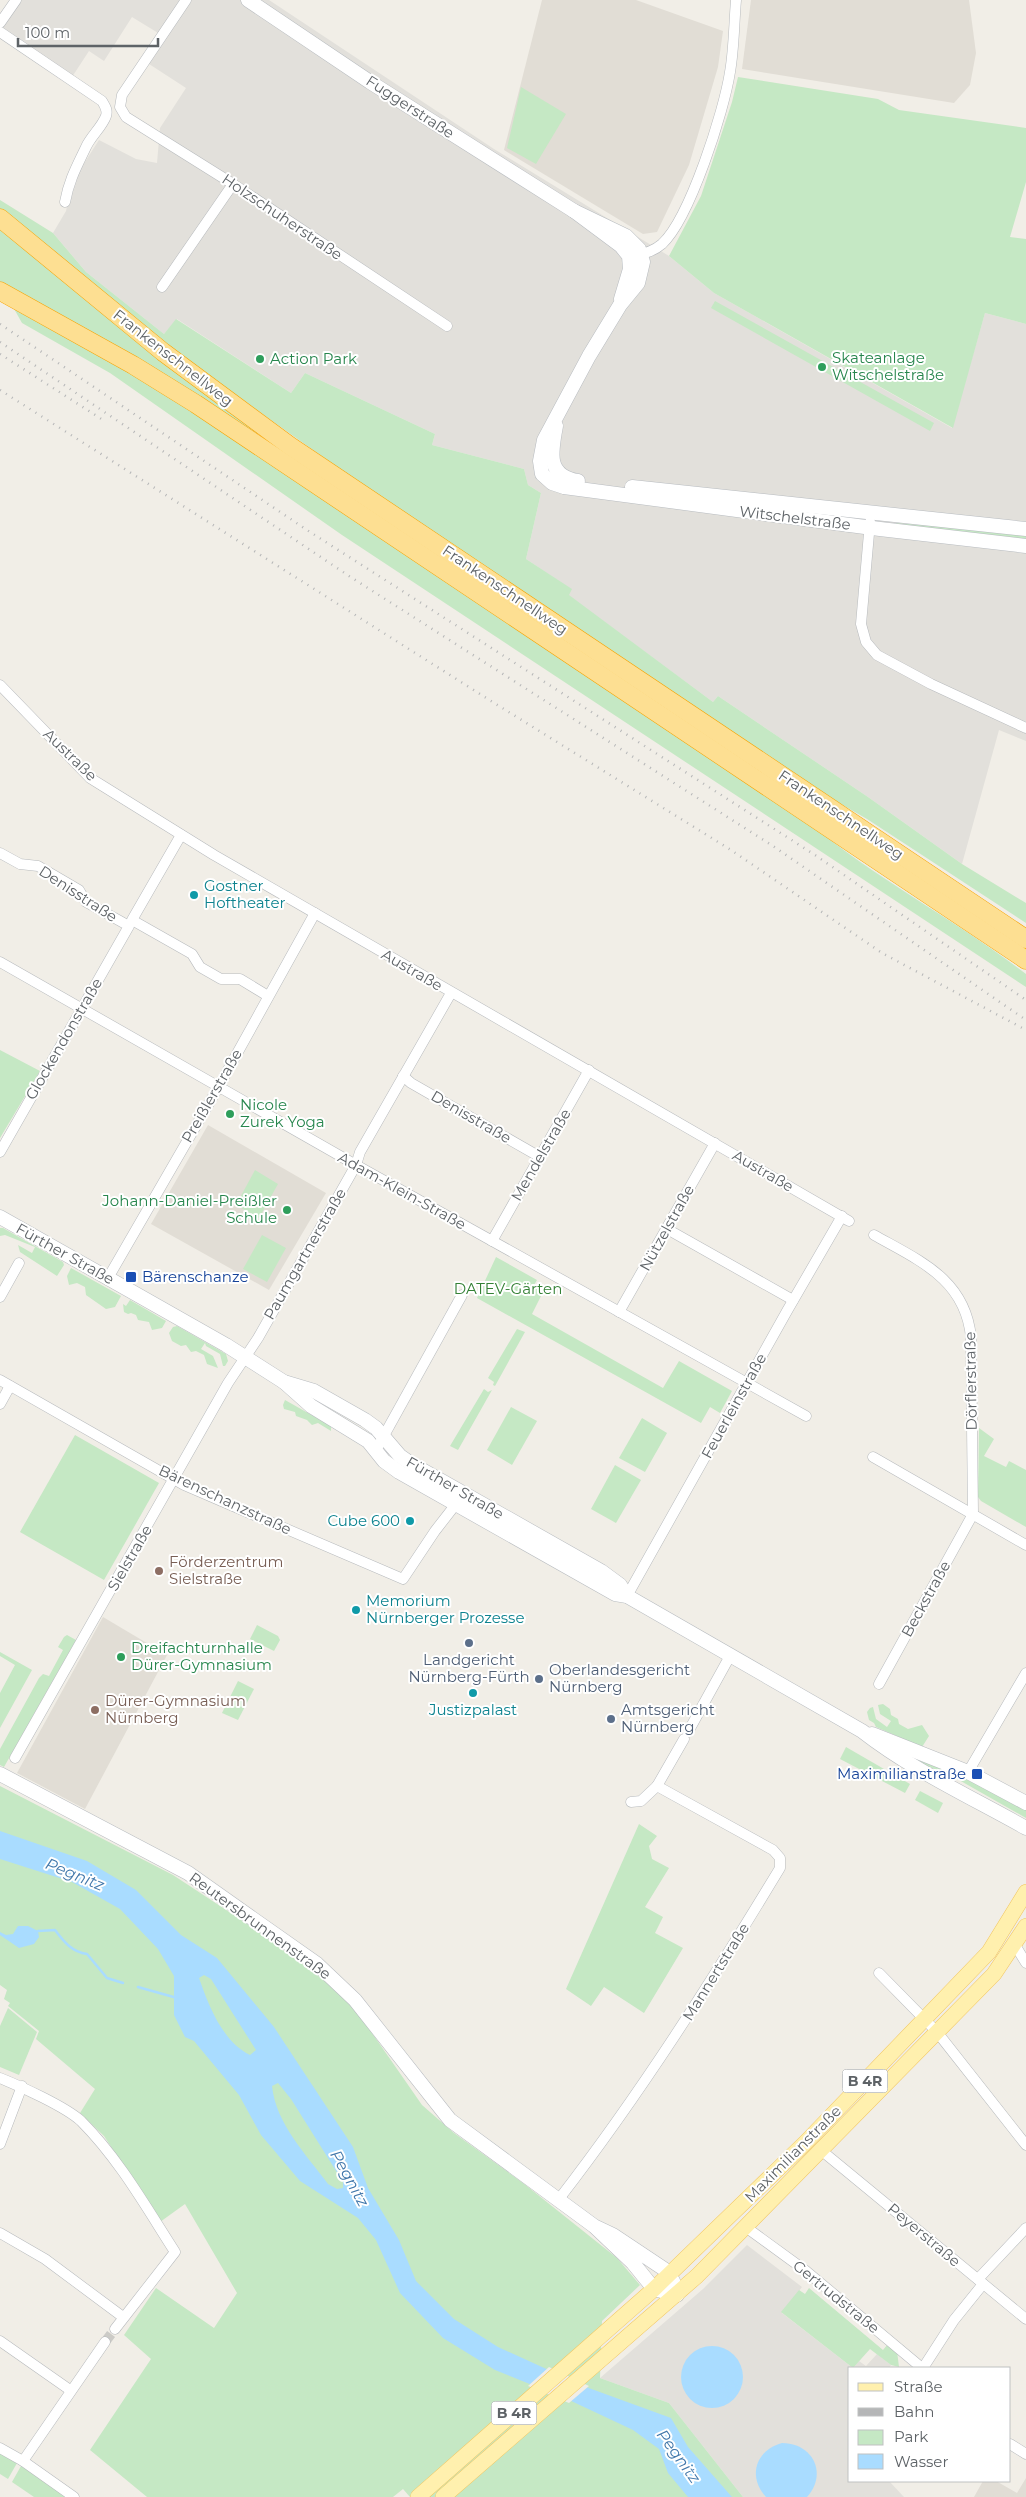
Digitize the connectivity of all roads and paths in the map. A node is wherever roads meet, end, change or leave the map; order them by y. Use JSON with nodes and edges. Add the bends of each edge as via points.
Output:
{"nodes":[{"id":1,"x":16,"y":0,"type":"edge"},
{"id":2,"x":186,"y":0,"type":"edge"},
{"id":3,"x":248,"y":0,"type":"edge"},
{"id":4,"x":736,"y":0,"type":"edge"},
{"id":5,"x":0,"y":23,"type":"edge"},
{"id":6,"x":0,"y":32,"type":"edge"},
{"id":7,"x":233,"y":184,"type":"junction"},
{"id":8,"x":65,"y":202,"type":"dead end"},
{"id":9,"x":0,"y":218,"type":"edge"},
{"id":10,"x":635,"y":255,"type":"junction"},
{"id":11,"x":162,"y":287,"type":"dead end"},
{"id":12,"x":0,"y":291,"type":"edge"},
{"id":13,"x":447,"y":326,"type":"dead end"},
{"id":14,"x":566,"y":483,"type":"junction"},
{"id":15,"x":871,"y":511,"type":"junction"},
{"id":16,"x":869,"y":528,"type":"junction"},
{"id":17,"x":1026,"y":529,"type":"edge"},
{"id":18,"x":1026,"y":546,"type":"edge"},
{"id":19,"x":2,"y":692,"type":"edge"},
{"id":20,"x":1026,"y":728,"type":"edge"},
{"id":21,"x":181,"y":835,"type":"junction"},
{"id":22,"x":0,"y":853,"type":"edge"},
{"id":23,"x":967,"y":898,"type":"junction"},
{"id":24,"x":315,"y":913,"type":"junction"},
{"id":25,"x":130,"y":923,"type":"junction"},
{"id":26,"x":1026,"y":928,"type":"edge"},
{"id":27,"x":1026,"y":939,"type":"edge"},
{"id":28,"x":1021,"y":958,"type":"edge"},
{"id":29,"x":0,"y":962,"type":"edge"},
{"id":30,"x":451,"y":993,"type":"junction"},
{"id":31,"x":268,"y":996,"type":"junction"},
{"id":32,"x":82,"y":1008,"type":"junction"},
{"id":33,"x":590,"y":1070,"type":"junction"},
{"id":34,"x":403,"y":1076,"type":"junction"},
{"id":35,"x":219,"y":1086,"type":"junction"},
{"id":36,"x":715,"y":1143,"type":"junction"},
{"id":37,"x":0,"y":1152,"type":"edge"},
{"id":38,"x":540,"y":1156,"type":"junction"},
{"id":39,"x":356,"y":1165,"type":"junction"},
{"id":40,"x":0,"y":1217,"type":"edge"},
{"id":41,"x":846,"y":1219,"type":"joint"},
{"id":42,"x":667,"y":1229,"type":"junction"},
{"id":43,"x":874,"y":1235,"type":"dead end"},
{"id":44,"x":492,"y":1241,"type":"junction"},
{"id":45,"x":19,"y":1263,"type":"dead end"},
{"id":46,"x":108,"y":1278,"type":"junction"},
{"id":47,"x":462,"y":1295,"type":"dead end"},
{"id":48,"x":0,"y":1298,"type":"edge"},
{"id":49,"x":793,"y":1300,"type":"junction"},
{"id":50,"x":619,"y":1312,"type":"junction"},
{"id":51,"x":245,"y":1358,"type":"junction"},
{"id":52,"x":0,"y":1380,"type":"edge"},
{"id":53,"x":284,"y":1382,"type":"junction"},
{"id":54,"x":746,"y":1383,"type":"junction"},
{"id":55,"x":10,"y":1386,"type":"junction"},
{"id":56,"x":0,"y":1404,"type":"edge"},
{"id":57,"x":806,"y":1416,"type":"dead end"},
{"id":58,"x":383,"y":1436,"type":"junction"},
{"id":59,"x":376,"y":1450,"type":"junction"},
{"id":60,"x":873,"y":1458,"type":"dead end"},
{"id":61,"x":174,"y":1480,"type":"junction"},
{"id":62,"x":456,"y":1504,"type":"junction"},
{"id":63,"x":973,"y":1514,"type":"junction"},
{"id":64,"x":1026,"y":1545,"type":"edge"},
{"id":65,"x":626,"y":1596,"type":"junction"},
{"id":66,"x":730,"y":1656,"type":"junction"},
{"id":67,"x":1026,"y":1673,"type":"edge"},
{"id":68,"x":879,"y":1684,"type":"dead end"},
{"id":69,"x":862,"y":1731,"type":"junction"},
{"id":70,"x":15,"y":1758,"type":"dead end"},
{"id":71,"x":968,"y":1772,"type":"junction"},
{"id":72,"x":0,"y":1774,"type":"edge"},
{"id":73,"x":657,"y":1786,"type":"junction"},
{"id":74,"x":631,"y":1802,"type":"dead end"},
{"id":75,"x":1026,"y":1803,"type":"edge"},
{"id":76,"x":1026,"y":1828,"type":"edge"},
{"id":77,"x":1026,"y":1892,"type":"edge"},
{"id":78,"x":1026,"y":1926,"type":"edge"},
{"id":79,"x":1015,"y":1945,"type":"junction"},
{"id":80,"x":1026,"y":1963,"type":"edge"},
{"id":81,"x":879,"y":1973,"type":"dead end"},
{"id":82,"x":925,"y":2019,"type":"junction"},
{"id":83,"x":937,"y":2032,"type":"junction"},
{"id":84,"x":0,"y":2078,"type":"edge"},
{"id":85,"x":22,"y":2086,"type":"junction"},
{"id":86,"x":0,"y":2144,"type":"edge"},
{"id":87,"x":1026,"y":2145,"type":"edge"},
{"id":88,"x":822,"y":2151,"type":"junction"},
{"id":89,"x":560,"y":2199,"type":"junction"},
{"id":90,"x":594,"y":2226,"type":"junction"},
{"id":91,"x":747,"y":2228,"type":"junction"},
{"id":92,"x":1026,"y":2228,"type":"edge"},
{"id":93,"x":0,"y":2233,"type":"edge"},
{"id":94,"x":670,"y":2274,"type":"junction"},
{"id":95,"x":980,"y":2282,"type":"junction"},
{"id":96,"x":654,"y":2289,"type":"junction"},
{"id":97,"x":677,"y":2295,"type":"junction"},
{"id":98,"x":123,"y":2317,"type":"junction"},
{"id":99,"x":1026,"y":2319,"type":"edge"},
{"id":100,"x":115,"y":2329,"type":"tunnel mouth"},
{"id":101,"x":0,"y":2341,"type":"edge"},
{"id":102,"x":105,"y":2342,"type":"tunnel mouth"},
{"id":103,"x":922,"y":2367,"type":"edge"},
{"id":104,"x":924,"y":2367,"type":"edge"},
{"id":105,"x":70,"y":2390,"type":"junction"},
{"id":106,"x":1011,"y":2445,"type":"edge"},
{"id":107,"x":0,"y":2448,"type":"edge"},
{"id":108,"x":1026,"y":2454,"type":"edge"},
{"id":109,"x":23,"y":2461,"type":"junction"},
{"id":110,"x":74,"y":2497,"type":"edge"},
{"id":111,"x":418,"y":2497,"type":"edge"},
{"id":112,"x":443,"y":2497,"type":"edge"}],
"edges":[{"from":1,"to":5,"type":"street"},
{"from":2,"to":7,"type":"street","name":"Holzschuherstraße","via":[[122,95],[120,107],[126,117]]},
{"from":3,"to":10,"type":"street","name":"Fuggerstraße","via":[[370,82],[574,211],[615,229],[636,243]]},
{"from":4,"to":10,"type":"street","via":[[730,72],[695,188],[670,235],[661,245]]},
{"from":6,"to":8,"type":"street","via":[[102,101],[106,108],[106,117],[68,182]]},
{"from":7,"to":11,"type":"street"},
{"from":7,"to":13,"type":"street","name":"Holzschuherstraße"},
{"from":9,"to":23,"type":"highway","name":"Frankenschnellweg","via":[[163,352],[290,446]]},
{"from":10,"to":14,"type":"street","via":[[642,275],[620,305],[544,440],[540,466],[546,479]]},
{"from":12,"to":28,"type":"highway","name":"Frankenschnellweg","via":[[146,372],[196,404]]},
{"from":14,"to":15,"type":"street","name":"Witschelstraße"},
{"from":14,"to":16,"type":"street","name":"Witschelstraße"},
{"from":15,"to":16,"type":"street"},
{"from":15,"to":17,"type":"street","name":"Witschelstraße"},
{"from":16,"to":18,"type":"street","name":"Witschelstraße"},
{"from":16,"to":20,"type":"street","via":[[861,624],[870,649],[928,682]]},
{"from":19,"to":21,"type":"street","name":"Austraße","via":[[90,778]]},
{"from":21,"to":24,"type":"street","name":"Austraße"},
{"from":21,"to":25,"type":"street","name":"Glockendonstraße"},
{"from":22,"to":25,"type":"street","name":"Denisstraße","via":[[20,864],[38,866],[78,890],[86,902]]},
{"from":23,"to":26,"type":"highway","via":[[1000,911]]},
{"from":23,"to":27,"type":"highway","name":"Frankenschnellweg"},
{"from":24,"to":30,"type":"street","name":"Austraße"},
{"from":24,"to":31,"type":"street","name":"Preißlerstraße"},
{"from":25,"to":31,"type":"street","name":"Denisstraße","via":[[192,954],[200,967],[221,979],[240,979]]},
{"from":25,"to":32,"type":"street","name":"Glockendonstraße"},
{"from":29,"to":32,"type":"street","name":"Adam-Klein-Straße"},
{"from":30,"to":33,"type":"street","name":"Austraße"},
{"from":30,"to":34,"type":"street","name":"Paumgartnerstraße"},
{"from":31,"to":35,"type":"street","name":"Preißlerstraße"},
{"from":32,"to":35,"type":"street","name":"Adam-Klein-Straße"},
{"from":32,"to":37,"type":"street","name":"Glockendonstraße"},
{"from":33,"to":36,"type":"street","name":"Austraße"},
{"from":33,"to":38,"type":"street","name":"Mendelstraße"},
{"from":34,"to":38,"type":"street","name":"Denisstraße"},
{"from":34,"to":39,"type":"street","name":"Paumgartnerstraße","via":[[360,1152]]},
{"from":35,"to":39,"type":"street","name":"Adam-Klein-Straße"},
{"from":35,"to":46,"type":"street","name":"Preißlerstraße"},
{"from":36,"to":41,"type":"street","name":"Austraße"},
{"from":36,"to":42,"type":"street","name":"Nützelstraße"},
{"from":38,"to":44,"type":"street","name":"Mendelstraße"},
{"from":39,"to":44,"type":"street","name":"Adam-Klein-Straße"},
{"from":39,"to":51,"type":"street","name":"Paumgartnerstraße"},
{"from":40,"to":46,"type":"street","name":"Fürther Straße"},
{"from":41,"to":49,"type":"street","name":"Feuerleinstraße"},
{"from":42,"to":49,"type":"street"},
{"from":42,"to":50,"type":"street","name":"Nützelstraße"},
{"from":43,"to":63,"type":"street","name":"Dörflerstraße","via":[[934,1271],[952,1287],[967,1312],[971,1338]]},
{"from":44,"to":50,"type":"street","name":"Adam-Klein-Straße"},
{"from":45,"to":48,"type":"street"},
{"from":46,"to":51,"type":"street","name":"Fürther Straße"},
{"from":47,"to":58,"type":"street"},
{"from":49,"to":54,"type":"street","name":"Feuerleinstraße"},
{"from":50,"to":54,"type":"street","name":"Adam-Klein-Straße"},
{"from":51,"to":53,"type":"street","name":"Fürther Straße"},
{"from":51,"to":61,"type":"street","name":"Sielstraße"},
{"from":52,"to":55,"type":"street","name":"Bärenschanzstraße"},
{"from":53,"to":58,"type":"street","name":"Fürther Straße","via":[[314,1391],[369,1422]]},
{"from":53,"to":59,"type":"street","name":"Fürther Straße","via":[[311,1406],[362,1437]]},
{"from":54,"to":57,"type":"street","name":"Adam-Klein-Straße"},
{"from":54,"to":65,"type":"street","name":"Feuerleinstraße"},
{"from":55,"to":56,"type":"street"},
{"from":55,"to":61,"type":"street","name":"Bärenschanzstraße"},
{"from":58,"to":59,"type":"street"},
{"from":58,"to":65,"type":"street","name":"Fürther Straße","via":[[405,1460],[601,1571],[620,1585]]},
{"from":59,"to":62,"type":"street","name":"Fürther Straße","via":[[393,1468]]},
{"from":60,"to":63,"type":"street"},
{"from":61,"to":62,"type":"street","name":"Bärenschanzstraße","via":[[403,1579]]},
{"from":61,"to":70,"type":"street","name":"Sielstraße"},
{"from":62,"to":65,"type":"street","name":"Fürther Straße","via":[[615,1594]]},
{"from":63,"to":64,"type":"street"},
{"from":63,"to":68,"type":"street","name":"Beckstraße"},
{"from":65,"to":66,"type":"street","name":"Fürther Straße"},
{"from":66,"to":69,"type":"street","name":"Fürther Straße"},
{"from":66,"to":73,"type":"street"},
{"from":67,"to":71,"type":"street"},
{"from":69,"to":71,"type":"street","name":"Fürther Straße"},
{"from":69,"to":76,"type":"street","name":"Fürther Straße","via":[[882,1747]]},
{"from":71,"to":75,"type":"street","name":"Fürther Straße"},
{"from":72,"to":89,"type":"street","name":"Reutersbrunnenstraße","via":[[188,1874],[316,1964],[355,2000],[450,2120]]},
{"from":73,"to":74,"type":"street","via":[[641,1801]]},
{"from":73,"to":89,"type":"street","name":"Mannertstraße","via":[[773,1850],[780,1858],[780,1868],[656,2067]]},
{"from":77,"to":82,"type":"main road","name":"Maximilianstraße","number":"B 4R","via":[[994,1946]]},
{"from":78,"to":79,"type":"main road","name":"Maximilianstraße","number":"B 4R"},
{"from":79,"to":80,"type":"street"},
{"from":79,"to":83,"type":"main road","name":"Maximilianstraße","number":"B 4R","via":[[994,1974]]},
{"from":81,"to":82,"type":"street"},
{"from":82,"to":83,"type":"street"},
{"from":82,"to":94,"type":"main road","name":"Maximilianstraße","number":"B 4R","via":[[806,2142]]},
{"from":83,"to":87,"type":"street"},
{"from":83,"to":88,"type":"main road","name":"Maximilianstraße","number":"B 4R"},
{"from":84,"to":85,"type":"street"},
{"from":85,"to":86,"type":"street"},
{"from":85,"to":98,"type":"street","via":[[80,2120],[122,2170],[175,2252]]},
{"from":88,"to":91,"type":"main road","name":"Maximilianstraße","number":"B 4R"},
{"from":88,"to":95,"type":"street","name":"Peyerstraße"},
{"from":89,"to":90,"type":"street","name":"Reutersbrunnenstraße"},
{"from":90,"to":94,"type":"street","name":"Reutersbrunnenstraße","via":[[613,2234]]},
{"from":90,"to":96,"type":"street","name":"Reutersbrunnenstraße","via":[[633,2263]]},
{"from":91,"to":97,"type":"main road","name":"Maximilianstraße","number":"B 4R"},
{"from":91,"to":103,"type":"street","name":"Gertrudstraße","via":[[806,2271]]},
{"from":92,"to":95,"type":"street"},
{"from":93,"to":98,"type":"street","via":[[45,2259]]},
{"from":94,"to":96,"type":"main road","number":"B 4R"},
{"from":94,"to":97,"type":"street"},
{"from":95,"to":99,"type":"street","name":"Peyerstraße"},
{"from":95,"to":104,"type":"street"},
{"from":96,"to":97,"type":"street"},
{"from":96,"to":111,"type":"main road","number":"B 4R"},
{"from":97,"to":112,"type":"main road","number":"B 4R"},
{"from":98,"to":100,"type":"street"},
{"from":101,"to":105,"type":"street"},
{"from":102,"to":105,"type":"street"},
{"from":105,"to":109,"type":"street"},
{"from":106,"to":108,"type":"street"},
{"from":107,"to":109,"type":"street"},
{"from":109,"to":110,"type":"street"}]}
